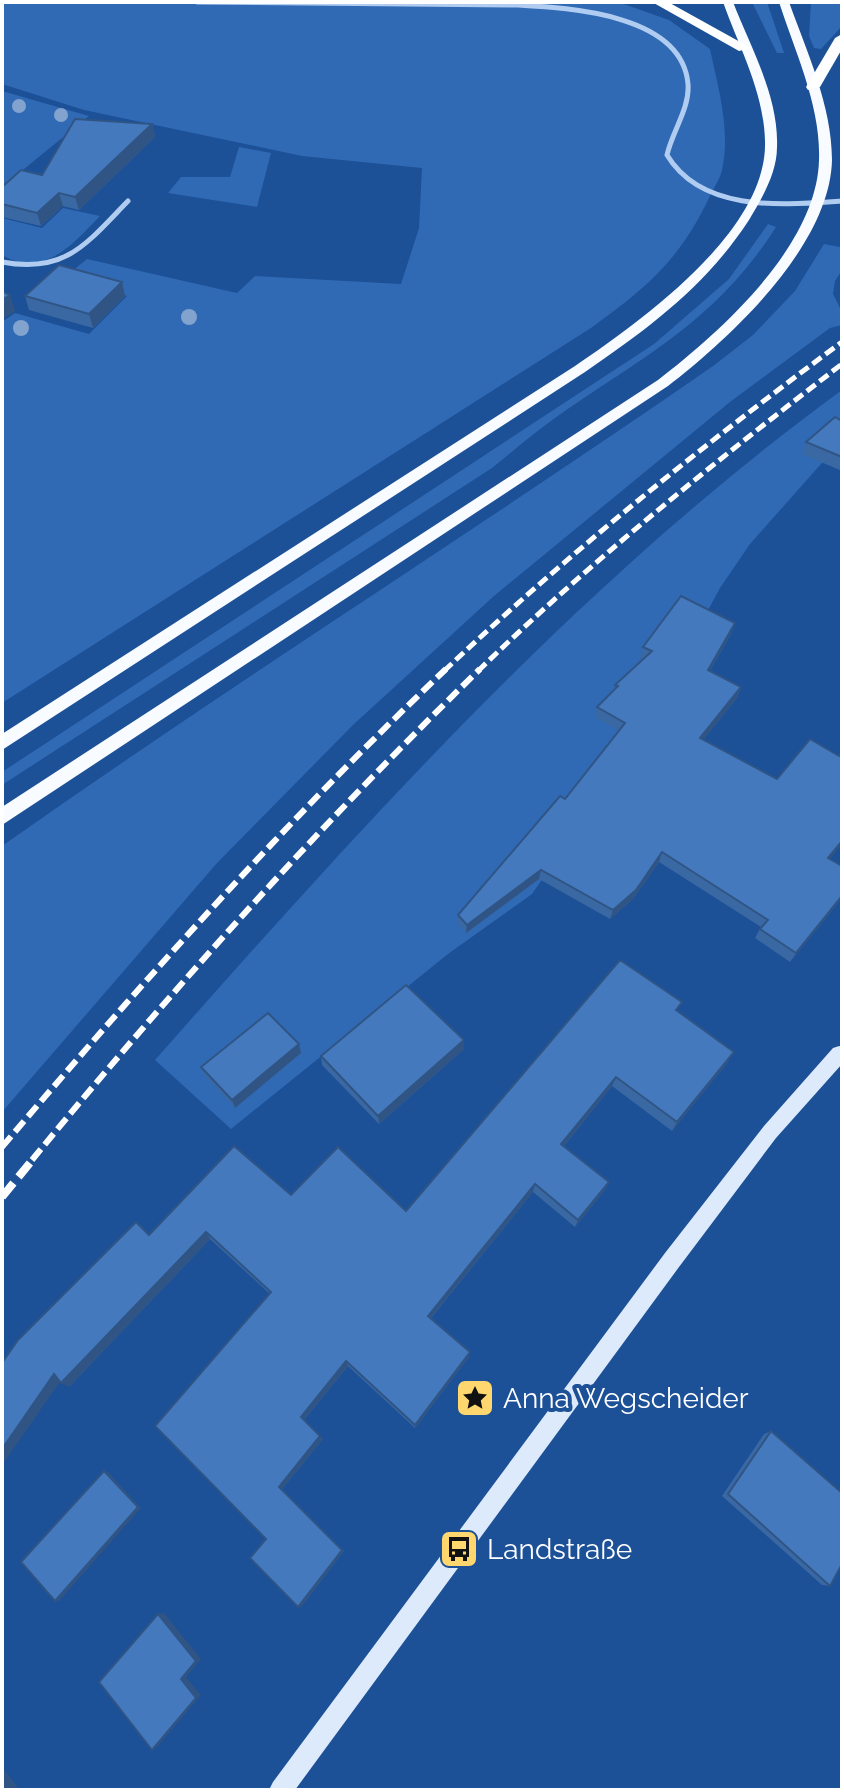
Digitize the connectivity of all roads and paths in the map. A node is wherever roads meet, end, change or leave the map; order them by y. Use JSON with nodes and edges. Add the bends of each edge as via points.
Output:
{"nodes":[{"id":1,"x":197,"y":2,"type":"edge"},
{"id":2,"x":658,"y":2,"type":"edge"},
{"id":3,"x":728,"y":2,"type":"edge"},
{"id":4,"x":784,"y":2,"type":"edge"},
{"id":5,"x":842,"y":38,"type":"edge"},
{"id":6,"x":744,"y":48,"type":"junction"},
{"id":7,"x":813,"y":87,"type":"junction"},
{"id":8,"x":128,"y":201,"type":"dead end"},
{"id":9,"x":753,"y":201,"type":"junction"},
{"id":10,"x":842,"y":201,"type":"edge"},
{"id":11,"x":816,"y":205,"type":"junction"},
{"id":12,"x":2,"y":262,"type":"edge"},
{"id":13,"x":2,"y":743,"type":"edge"},
{"id":14,"x":2,"y":817,"type":"edge"},
{"id":15,"x":841,"y":1054,"type":"edge"},
{"id":16,"x":281,"y":1790,"type":"edge"}],
"edges":[{"from":1,"to":9,"type":"street","via":[[531,6],[627,22],[664,41],[683,62],[687,97],[667,155],[676,173],[694,187]]},
{"from":2,"to":6,"type":"highway"},
{"from":3,"to":6,"type":"main road"},
{"from":4,"to":7,"type":"main road"},
{"from":5,"to":7,"type":"highway"},
{"from":6,"to":9,"type":"main road","via":[[771,134],[771,160]]},
{"from":7,"to":11,"type":"main road","via":[[826,153]]},
{"from":8,"to":12,"type":"street","via":[[70,258],[22,267]]},
{"from":9,"to":11,"type":"street"},
{"from":9,"to":13,"type":"main road","via":[[707,271],[633,332]]},
{"from":10,"to":11,"type":"street"},
{"from":11,"to":14,"type":"main road","via":[[787,262],[759,299],[663,383]]},
{"from":15,"to":16,"type":"street","via":[[770,1132],[672,1260]]}]}
